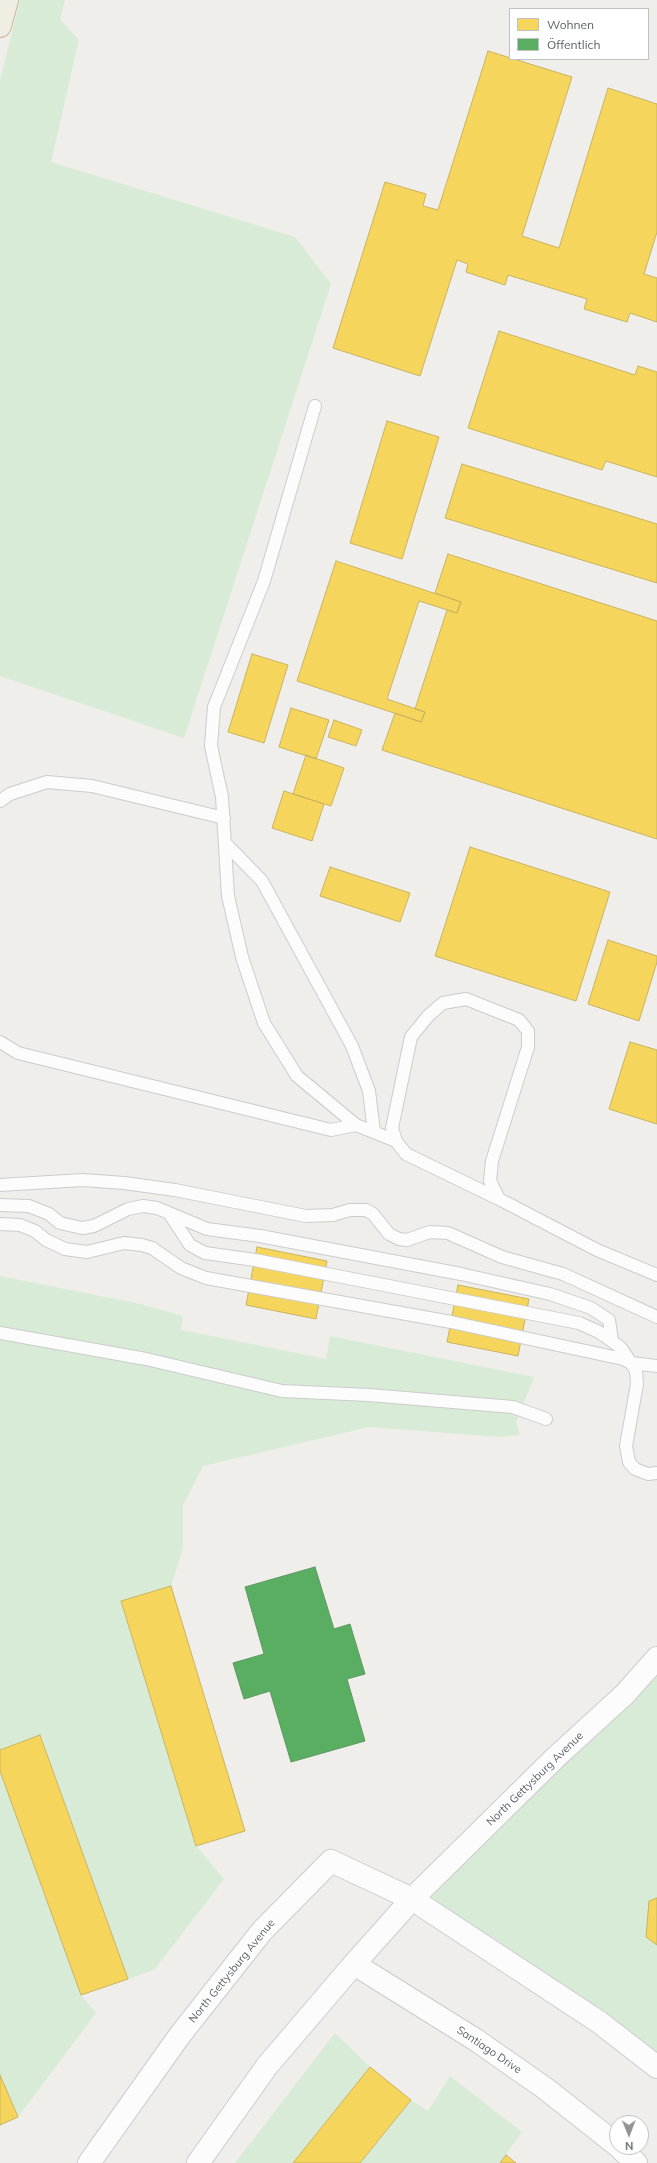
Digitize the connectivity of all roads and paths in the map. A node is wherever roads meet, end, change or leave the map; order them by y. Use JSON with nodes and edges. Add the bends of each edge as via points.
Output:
{"nodes":[{"id":1,"x":7,"y":0,"type":"edge"},
{"id":2,"x":0,"y":26,"type":"edge"},
{"id":3,"x":315,"y":406,"type":"dead end"},
{"id":4,"x":0,"y":801,"type":"edge"},
{"id":5,"x":224,"y":818,"type":"junction"},
{"id":6,"x":225,"y":843,"type":"junction"},
{"id":7,"x":0,"y":1042,"type":"edge"},
{"id":8,"x":356,"y":1125,"type":"junction"},
{"id":9,"x":374,"y":1132,"type":"junction"},
{"id":10,"x":396,"y":1140,"type":"junction"},
{"id":11,"x":0,"y":1185,"type":"edge"},
{"id":12,"x":499,"y":1199,"type":"junction"},
{"id":13,"x":0,"y":1205,"type":"edge"},
{"id":14,"x":170,"y":1213,"type":"junction"},
{"id":15,"x":0,"y":1224,"type":"edge"},
{"id":16,"x":657,"y":1275,"type":"edge"},
{"id":17,"x":657,"y":1317,"type":"edge"},
{"id":18,"x":0,"y":1333,"type":"edge"},
{"id":19,"x":612,"y":1341,"type":"junction"},
{"id":20,"x":631,"y":1363,"type":"junction"},
{"id":21,"x":657,"y":1366,"type":"edge"},
{"id":22,"x":546,"y":1419,"type":"dead end"},
{"id":23,"x":657,"y":1473,"type":"edge"},
{"id":24,"x":657,"y":1658,"type":"edge"},
{"id":25,"x":412,"y":1899,"type":"junction"},
{"id":26,"x":354,"y":1964,"type":"junction"},
{"id":27,"x":657,"y":2067,"type":"edge"},
{"id":28,"x":609,"y":2139,"type":"edge"},
{"id":29,"x":628,"y":2155,"type":"edge"},
{"id":30,"x":89,"y":2163,"type":"edge"},
{"id":31,"x":198,"y":2163,"type":"edge"},
{"id":32,"x":636,"y":2163,"type":"edge"}],
"edges":[{"from":1,"to":2,"type":"highway"},
{"from":3,"to":5,"type":"lane","via":[[264,581],[214,707],[211,746]]},
{"from":4,"to":5,"type":"lane","via":[[10,794],[48,782],[92,786]]},
{"from":5,"to":6,"type":"lane"},
{"from":6,"to":8,"type":"lane","via":[[228,896],[242,957],[264,1023],[297,1076]]},
{"from":6,"to":9,"type":"lane","via":[[262,881],[352,1046],[369,1091]]},
{"from":7,"to":8,"type":"lane","via":[[18,1053],[331,1130]]},
{"from":8,"to":9,"type":"lane"},
{"from":9,"to":10,"type":"lane"},
{"from":10,"to":12,"type":"lane","via":[[406,1154]]},
{"from":10,"to":12,"type":"lane","via":[[392,1128],[411,1037],[428,1016],[443,1003],[466,999],[520,1020],[528,1031],[528,1047],[492,1161],[490,1181]]},
{"from":11,"to":17,"type":"lane","via":[[82,1180],[124,1182],[306,1216],[366,1210],[373,1214],[389,1234],[399,1239],[407,1240],[430,1232],[448,1232],[502,1257],[563,1274]]},
{"from":12,"to":16,"type":"lane","via":[[597,1250]]},
{"from":13,"to":14,"type":"lane","via":[[29,1206],[49,1214],[60,1223],[82,1228],[94,1226],[128,1209],[143,1206]]},
{"from":14,"to":19,"type":"lane","via":[[190,1245],[205,1253],[255,1260],[579,1323]]},
{"from":14,"to":19,"type":"lane","via":[[208,1229],[260,1236],[461,1274],[550,1294],[591,1308],[609,1320]]},
{"from":15,"to":20,"type":"lane","via":[[20,1225],[65,1249],[87,1252],[124,1243],[142,1245],[152,1248],[181,1268],[206,1278],[451,1322],[599,1353]]},
{"from":18,"to":22,"type":"lane","via":[[146,1359],[282,1391],[369,1395],[513,1407]]},
{"from":19,"to":20,"type":"lane","via":[[621,1348]]},
{"from":20,"to":21,"type":"lane"},
{"from":20,"to":23,"type":"lane","via":[[636,1371],[636,1384],[626,1446],[629,1462],[635,1469],[648,1474]]},
{"from":24,"to":25,"type":"street","name":"North Gettysburg Avenue","via":[[625,1694],[556,1757]]},
{"from":25,"to":26,"type":"street","name":"North Gettysburg Avenue"},
{"from":25,"to":27,"type":"street","via":[[599,2022]]},
{"from":25,"to":30,"type":"street","name":"North Gettysburg Avenue","via":[[331,1861],[262,1931],[180,2035]]},
{"from":26,"to":28,"type":"street","name":"Santiago Drive","via":[[476,2040],[546,2089]]},
{"from":26,"to":31,"type":"street","name":"North Gettysburg Avenue","via":[[267,2066]]},
{"from":29,"to":32,"type":"street"}]}
